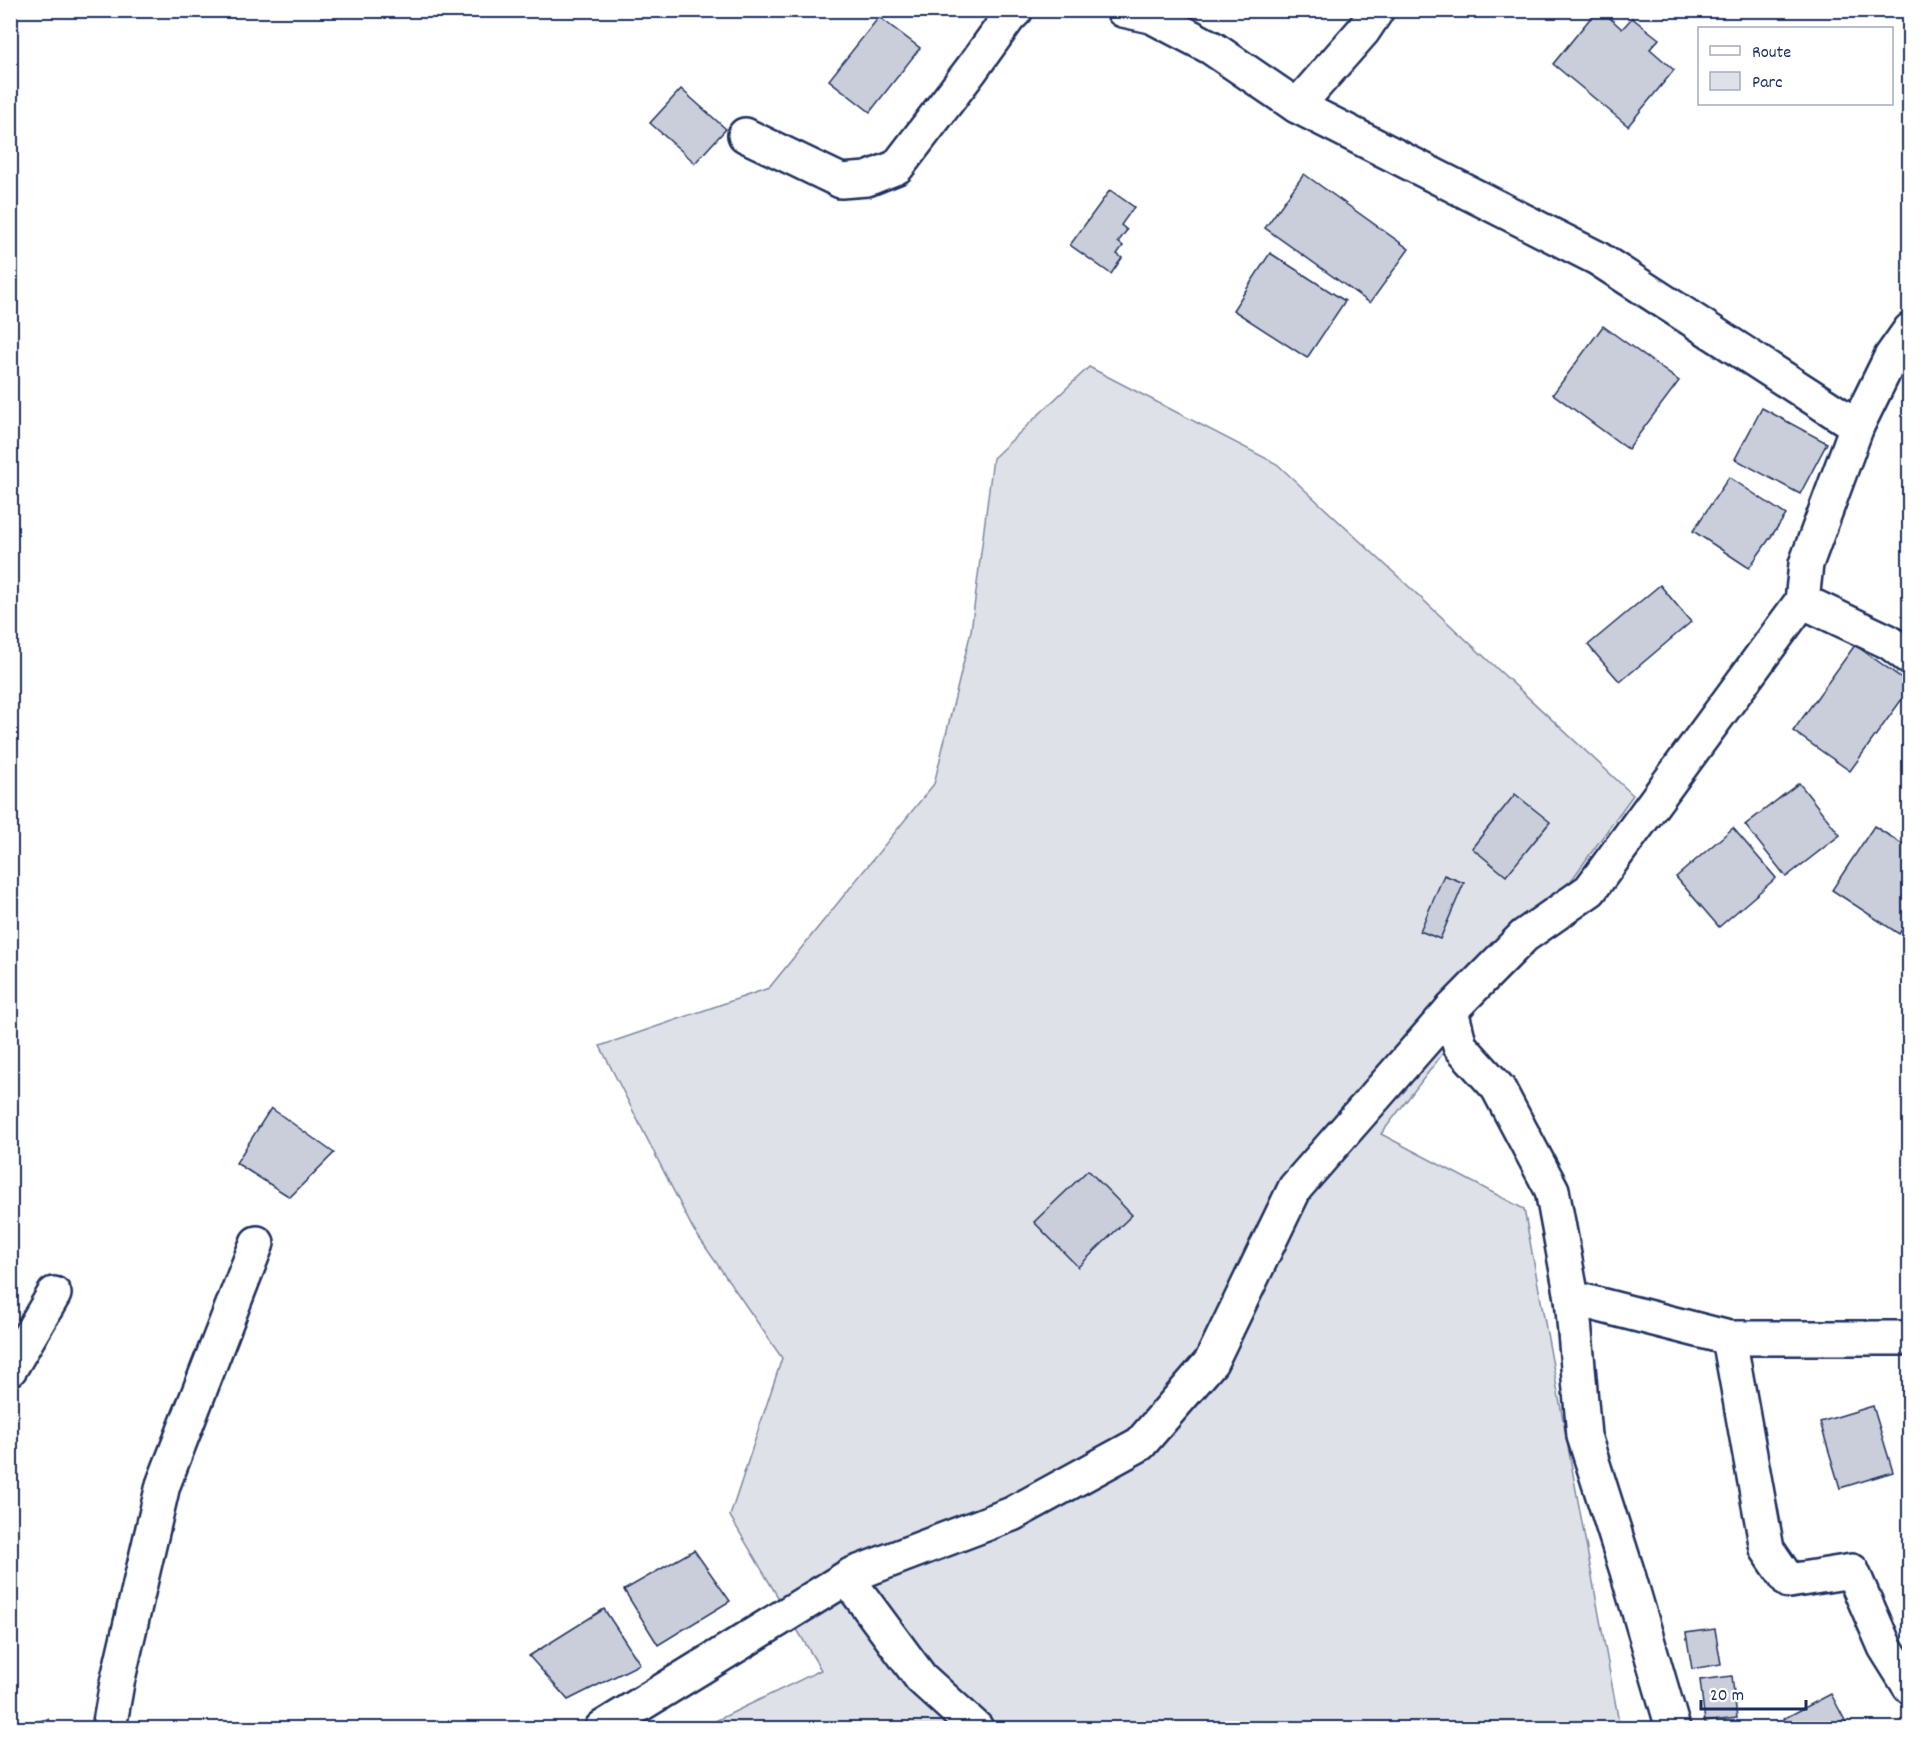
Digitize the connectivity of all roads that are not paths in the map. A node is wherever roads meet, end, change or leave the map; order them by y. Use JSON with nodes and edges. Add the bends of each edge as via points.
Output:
{"nodes":[{"id":1,"x":1016,"y":10,"type":"edge"},
{"id":2,"x":1123,"y":10,"type":"edge"},
{"id":3,"x":1377,"y":10,"type":"edge"},
{"id":4,"x":1297,"y":106,"type":"junction"},
{"id":5,"x":745,"y":135,"type":"dead end"},
{"id":6,"x":1910,"y":330,"type":"edge"},
{"id":7,"x":1857,"y":426,"type":"junction"},
{"id":8,"x":1802,"y":601,"type":"junction"},
{"id":9,"x":1910,"y":658,"type":"edge"},
{"id":10,"x":1451,"y":1010,"type":"junction"},
{"id":11,"x":257,"y":1243,"type":"dead end"},
{"id":12,"x":54,"y":1294,"type":"dead end"},
{"id":13,"x":1572,"y":1298,"type":"junction"},
{"id":14,"x":1729,"y":1338,"type":"junction"},
{"id":15,"x":1910,"y":1338,"type":"edge"},
{"id":16,"x":10,"y":1368,"type":"edge"},
{"id":17,"x":847,"y":1578,"type":"junction"},
{"id":18,"x":1910,"y":1687,"type":"edge"},
{"id":19,"x":109,"y":1728,"type":"edge"},
{"id":20,"x":602,"y":1728,"type":"edge"},
{"id":21,"x":976,"y":1728,"type":"edge"},
{"id":22,"x":1673,"y":1728,"type":"edge"}],
"edges":[{"from":1,"to":5,"type":"street","via":[[897,167],[867,179],[841,181]]},
{"from":2,"to":4,"type":"street","via":[[1151,16],[1212,48]]},
{"from":3,"to":4,"type":"street"},
{"from":4,"to":7,"type":"street","via":[[1597,258]]},
{"from":6,"to":7,"type":"street","via":[[1891,357]]},
{"from":7,"to":8,"type":"street","via":[[1806,564]]},
{"from":8,"to":9,"type":"street","via":[[1889,642]]},
{"from":8,"to":10,"type":"street","via":[[1590,890],[1524,936]]},
{"from":10,"to":13,"type":"street","via":[[1460,1046],[1498,1088],[1552,1190]]},
{"from":10,"to":17,"type":"street","via":[[1295,1188],[1211,1362],[1140,1444],[1012,1514]]},
{"from":11,"to":19,"type":"street","via":[[163,1485]]},
{"from":12,"to":16,"type":"street"},
{"from":13,"to":14,"type":"street"},
{"from":13,"to":22,"type":"street","via":[[1584,1436]]},
{"from":14,"to":15,"type":"street"},
{"from":14,"to":18,"type":"street","via":[[1767,1549],[1790,1581],[1852,1571],[1885,1647]]},
{"from":17,"to":20,"type":"street"},
{"from":17,"to":21,"type":"street","via":[[921,1677]]}]}
